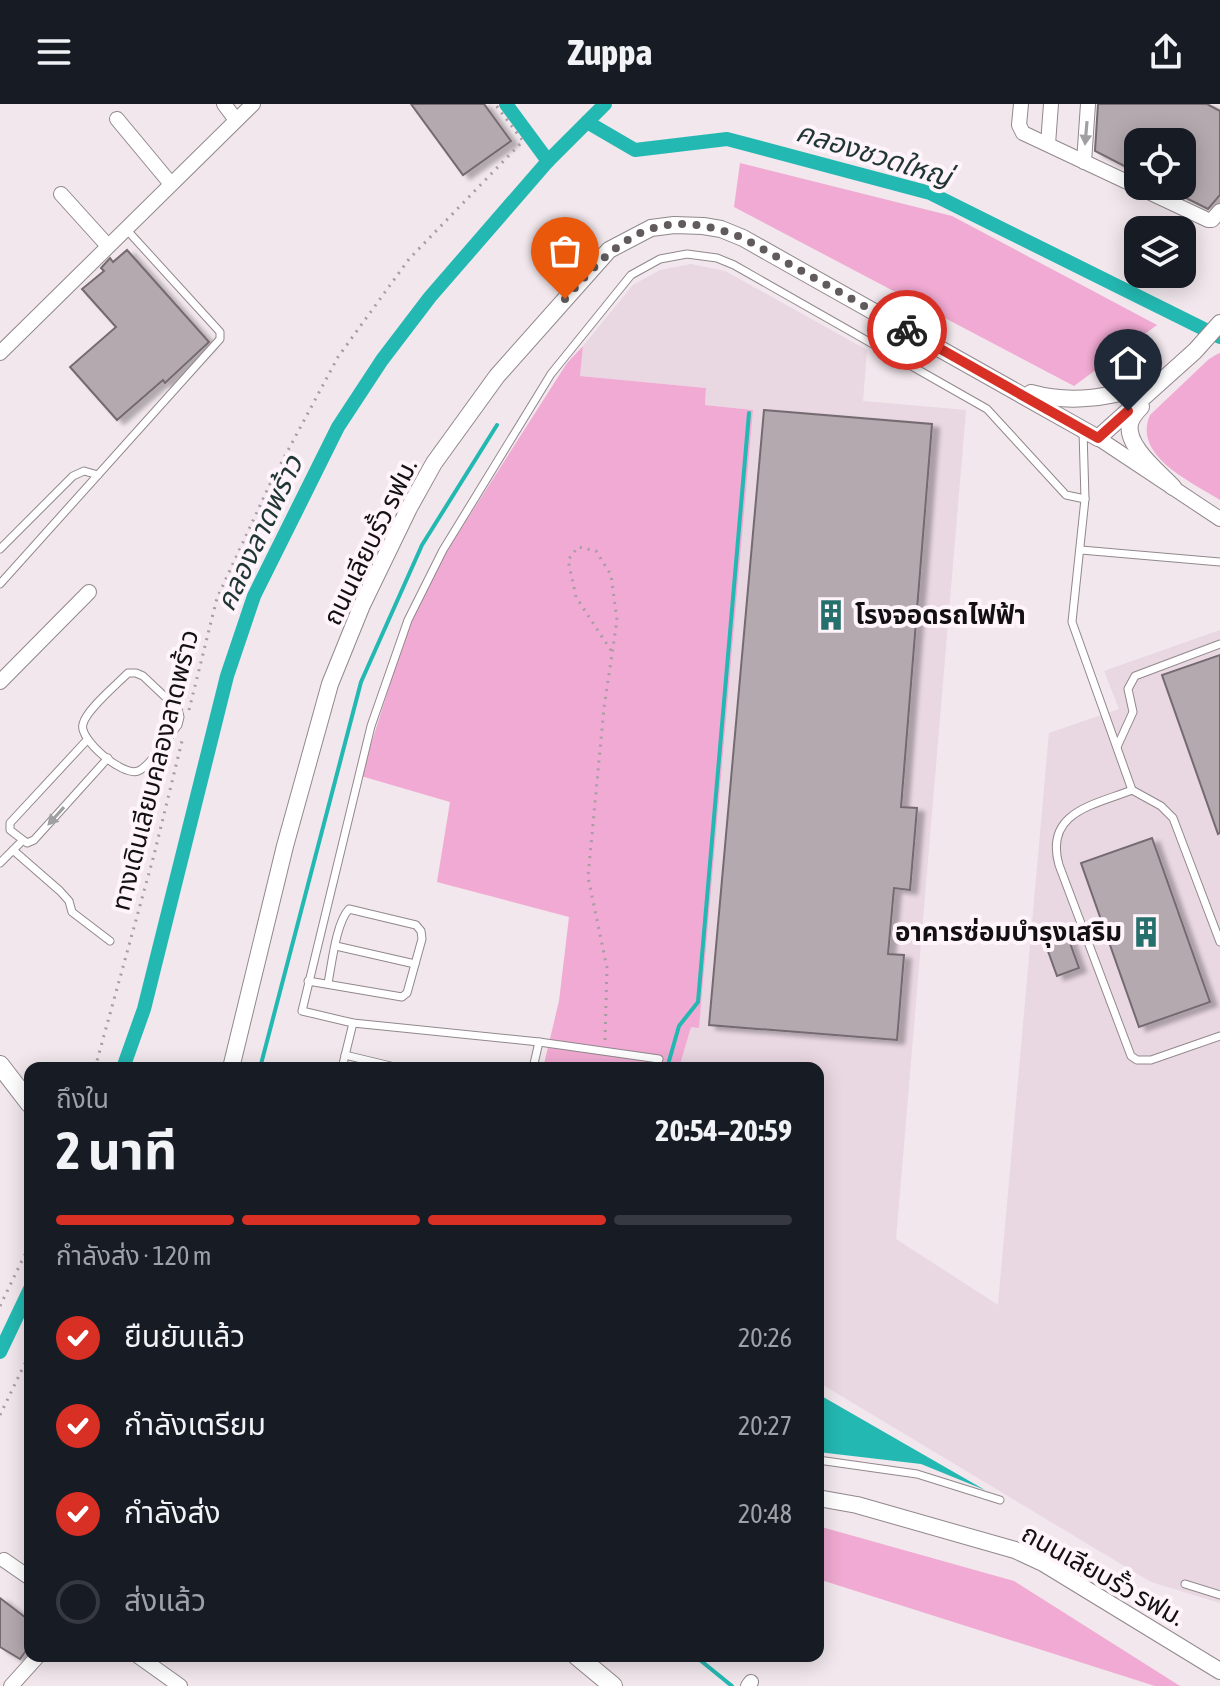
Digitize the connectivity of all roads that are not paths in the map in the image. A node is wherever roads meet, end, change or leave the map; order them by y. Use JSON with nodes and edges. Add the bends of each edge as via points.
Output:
{"nodes":[{"id":1,"x":224,"y":104,"type":"edge"},
{"id":2,"x":253,"y":104,"type":"edge"},
{"id":3,"x":1021,"y":104,"type":"edge"},
{"id":4,"x":1051,"y":104,"type":"edge"},
{"id":5,"x":1088,"y":104,"type":"edge"},
{"id":6,"x":117,"y":119,"type":"dead end"},
{"id":7,"x":236,"y":120,"type":"junction"},
{"id":8,"x":1048,"y":144,"type":"junction"},
{"id":9,"x":1084,"y":162,"type":"junction"},
{"id":10,"x":171,"y":184,"type":"junction"},
{"id":11,"x":61,"y":194,"type":"dead end"},
{"id":12,"x":1220,"y":211,"type":"edge"},
{"id":13,"x":126,"y":229,"type":"junction"},
{"id":14,"x":108,"y":246,"type":"junction"},
{"id":15,"x":1220,"y":323,"type":"edge"},
{"id":16,"x":0,"y":353,"type":"edge"},
{"id":17,"x":1159,"y":383,"type":"junction"},
{"id":18,"x":1010,"y":387,"type":"junction"},
{"id":19,"x":1083,"y":429,"type":"junction"},
{"id":20,"x":1098,"y":438,"type":"junction"},
{"id":21,"x":98,"y":475,"type":"junction"},
{"id":22,"x":1173,"y":487,"type":"junction"},
{"id":23,"x":1085,"y":499,"type":"junction"},
{"id":24,"x":1220,"y":519,"type":"edge"},
{"id":25,"x":0,"y":549,"type":"edge"},
{"id":26,"x":1081,"y":550,"type":"junction"},
{"id":27,"x":1220,"y":562,"type":"edge"},
{"id":28,"x":0,"y":584,"type":"edge"},
{"id":29,"x":89,"y":592,"type":"dead end"},
{"id":30,"x":1220,"y":644,"type":"edge"},
{"id":31,"x":0,"y":682,"type":"edge"},
{"id":32,"x":87,"y":740,"type":"junction"},
{"id":33,"x":1117,"y":747,"type":"junction"},
{"id":34,"x":108,"y":758,"type":"junction"},
{"id":35,"x":1132,"y":790,"type":"junction"},
{"id":36,"x":22,"y":841,"type":"junction"},
{"id":37,"x":13,"y":850,"type":"junction"},
{"id":38,"x":0,"y":863,"type":"edge"},
{"id":39,"x":110,"y":941,"type":"dead end"},
{"id":40,"x":1220,"y":942,"type":"edge"},
{"id":41,"x":336,"y":946,"type":"junction"},
{"id":42,"x":415,"y":964,"type":"junction"},
{"id":43,"x":308,"y":981,"type":"junction"},
{"id":44,"x":328,"y":983,"type":"junction"},
{"id":45,"x":353,"y":1023,"type":"junction"},
{"id":46,"x":1220,"y":1036,"type":"edge"},
{"id":47,"x":539,"y":1042,"type":"junction"},
{"id":48,"x":345,"y":1055,"type":"junction"},
{"id":49,"x":232,"y":1062,"type":"edge"},
{"id":50,"x":343,"y":1062,"type":"edge"},
{"id":51,"x":370,"y":1062,"type":"edge"},
{"id":52,"x":534,"y":1062,"type":"edge"},
{"id":53,"x":658,"y":1062,"type":"edge"},
{"id":54,"x":0,"y":1065,"type":"edge"},
{"id":55,"x":24,"y":1096,"type":"edge"},
{"id":56,"x":824,"y":1461,"type":"edge"},
{"id":57,"x":824,"y":1499,"type":"edge"},
{"id":58,"x":1000,"y":1500,"type":"dead end"},
{"id":59,"x":4,"y":1560,"type":"dead end"},
{"id":60,"x":24,"y":1574,"type":"edge"},
{"id":61,"x":1220,"y":1583,"type":"edge"},
{"id":62,"x":1185,"y":1584,"type":"dead end"},
{"id":63,"x":1218,"y":1594,"type":"edge"},
{"id":64,"x":33,"y":1662,"type":"edge"},
{"id":65,"x":146,"y":1662,"type":"edge"},
{"id":66,"x":584,"y":1662,"type":"edge"},
{"id":67,"x":1220,"y":1671,"type":"edge"},
{"id":68,"x":11,"y":1686,"type":"edge"},
{"id":69,"x":180,"y":1686,"type":"edge"},
{"id":70,"x":613,"y":1686,"type":"edge"}],
"edges":[{"from":1,"to":7,"type":"street"},
{"from":2,"to":7,"type":"street"},
{"from":3,"to":8,"type":"street","via":[[1021,132]]},
{"from":4,"to":8,"type":"street"},
{"from":5,"to":9,"type":"street","one_way":true},
{"from":6,"to":10,"type":"street"},
{"from":7,"to":10,"type":"street"},
{"from":8,"to":9,"type":"street"},
{"from":9,"to":12,"type":"street","via":[[1208,220]]},
{"from":10,"to":13,"type":"street"},
{"from":11,"to":14,"type":"street"},
{"from":13,"to":14,"type":"street"},
{"from":13,"to":21,"type":"lane","via":[[221,336]]},
{"from":14,"to":16,"type":"street"},
{"from":15,"to":17,"type":"street"},
{"from":17,"to":18,"type":"street","via":[[1081,400]]},
{"from":17,"to":20,"type":"street"},
{"from":17,"to":22,"type":"street","via":[[1129,427],[1138,449]]},
{"from":18,"to":19,"type":"street","name":"ถนนเลียบรั้ว รฟม."},
{"from":18,"to":49,"type":"street","name":"ถนนเลียบรั้ว รฟม.","via":[[721,229],[651,228],[609,250],[497,376],[434,463],[362,605],[330,684]]},
{"from":19,"to":20,"type":"street","name":"ถนนเลียบรั้ว รฟม."},
{"from":19,"to":23,"type":"lane"},
{"from":20,"to":22,"type":"street","name":"ถนนเลียบรั้ว รฟม."},
{"from":21,"to":25,"type":"lane","via":[[84,471],[73,476]]},
{"from":21,"to":28,"type":"lane"},
{"from":22,"to":24,"type":"street","name":"ถนนเลียบรั้ว รฟม."},
{"from":23,"to":26,"type":"lane"},
{"from":23,"to":43,"type":"lane","via":[[1066,495],[987,409],[734,265],[687,254],[645,266],[619,288],[551,374],[443,550],[408,620],[371,726]]},
{"from":26,"to":27,"type":"lane"},
{"from":26,"to":33,"type":"lane","via":[[1072,622]]},
{"from":29,"to":31,"type":"street"},
{"from":30,"to":33,"type":"lane","via":[[1135,676],[1128,689],[1133,712]]},
{"from":32,"to":34,"type":"lane"},
{"from":32,"to":34,"type":"lane","via":[[83,722],[128,673],[143,676],[178,709],[178,725],[144,768],[123,771]]},
{"from":32,"to":36,"type":"lane","via":[[10,823]]},
{"from":33,"to":35,"type":"lane"},
{"from":34,"to":36,"type":"lane","one_way":true,"via":[[34,840]]},
{"from":35,"to":40,"type":"lane","via":[[1173,818]]},
{"from":35,"to":46,"type":"lane","via":[[1066,818],[1058,833],[1059,865],[1131,1056],[1151,1060]]},
{"from":36,"to":37,"type":"lane"},
{"from":37,"to":38,"type":"lane"},
{"from":37,"to":39,"type":"lane","via":[[60,891],[72,912]]},
{"from":41,"to":42,"type":"lane"},
{"from":41,"to":42,"type":"lane","via":[[346,912],[360,910],[416,925],[422,939]]},
{"from":41,"to":44,"type":"lane"},
{"from":42,"to":44,"type":"lane","via":[[402,997]]},
{"from":43,"to":44,"type":"lane"},
{"from":43,"to":45,"type":"lane","via":[[302,1011]]},
{"from":45,"to":47,"type":"lane"},
{"from":45,"to":48,"type":"lane"},
{"from":47,"to":52,"type":"lane"},
{"from":47,"to":53,"type":"lane"},
{"from":48,"to":50,"type":"lane"},
{"from":48,"to":51,"type":"lane"},
{"from":54,"to":55,"type":"main road"},
{"from":56,"to":58,"type":"lane","via":[[917,1474]]},
{"from":57,"to":67,"type":"street","name":"ถนนเลียบรั้ว รฟม.","via":[[1015,1550]]},
{"from":59,"to":60,"type":"street"},
{"from":61,"to":63,"type":"lane"},
{"from":62,"to":63,"type":"lane"},
{"from":64,"to":68,"type":"street"},
{"from":65,"to":69,"type":"street"},
{"from":66,"to":70,"type":"main road"}]}
